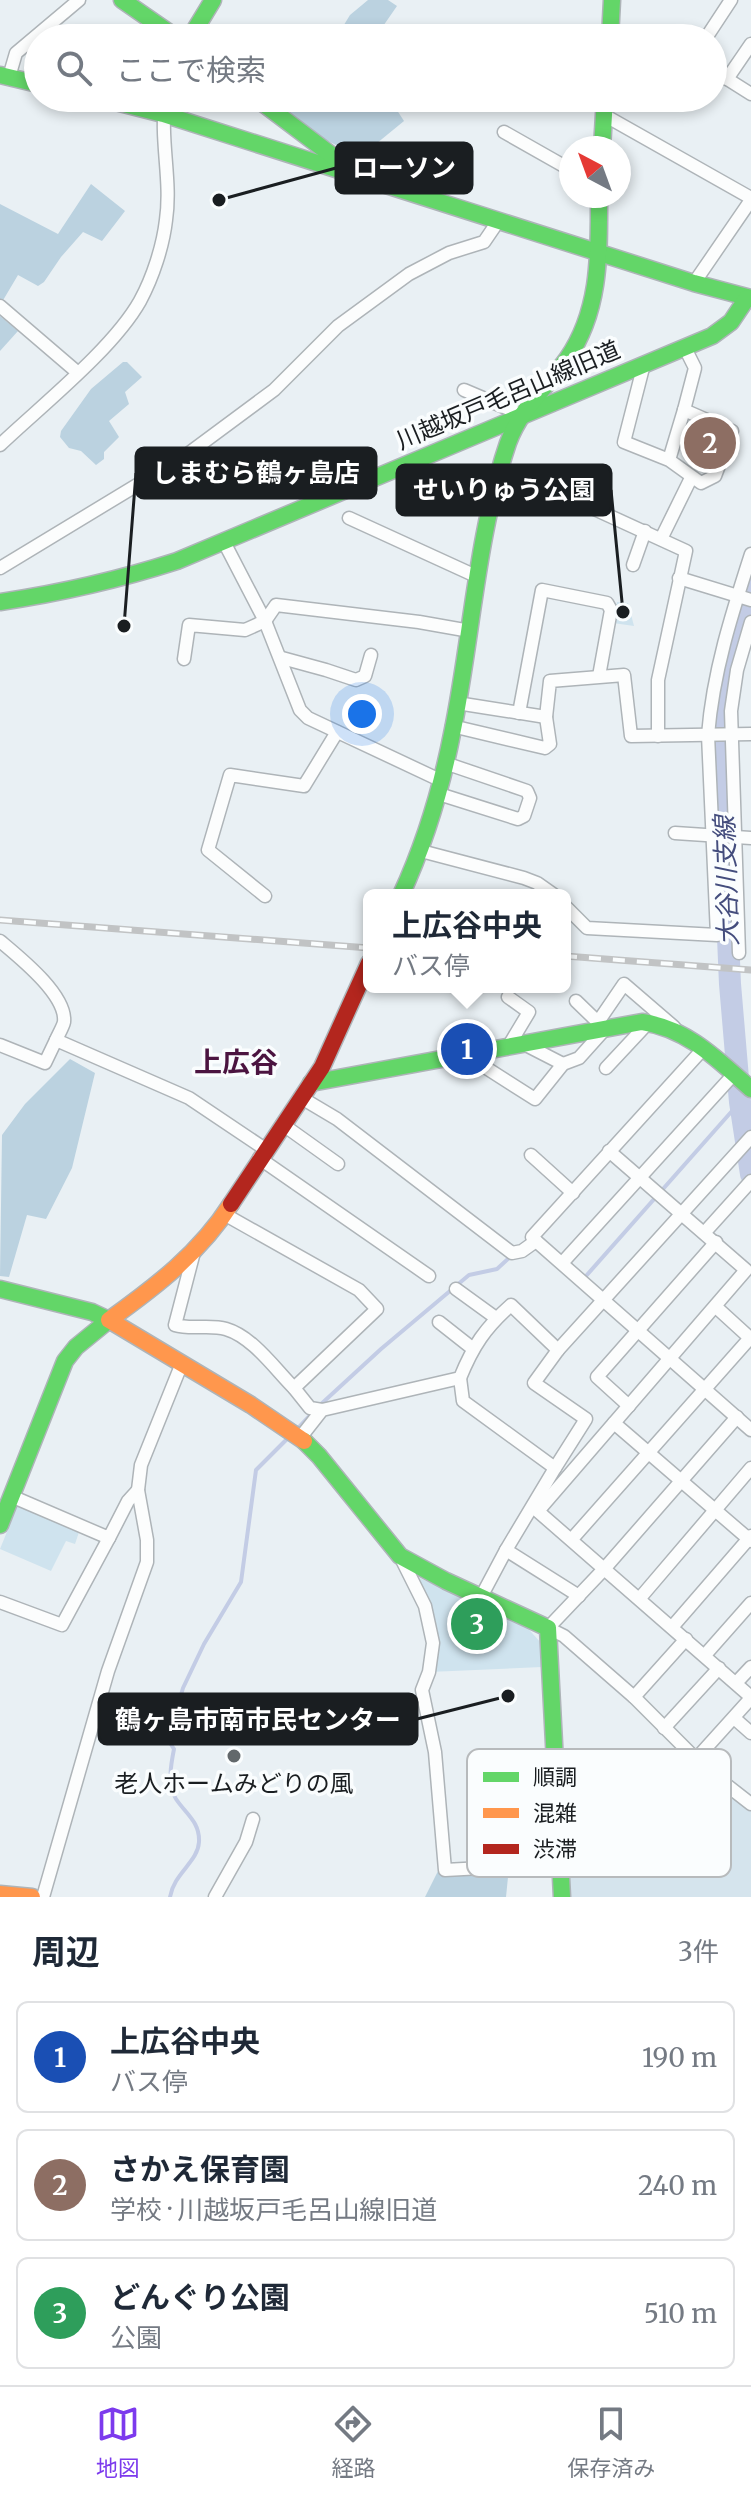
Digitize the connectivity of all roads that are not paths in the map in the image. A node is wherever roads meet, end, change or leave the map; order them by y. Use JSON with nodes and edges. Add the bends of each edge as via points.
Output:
{"nodes":[{"id":1,"x":79,"y":0,"type":"edge"},
{"id":2,"x":122,"y":0,"type":"edge"},
{"id":3,"x":213,"y":0,"type":"edge"},
{"id":4,"x":612,"y":0,"type":"edge"},
{"id":5,"x":731,"y":0,"type":"edge"},
{"id":6,"x":50,"y":24,"type":"edge"},
{"id":7,"x":157,"y":24,"type":"edge"},
{"id":8,"x":198,"y":24,"type":"edge"},
{"id":9,"x":611,"y":24,"type":"edge"},
{"id":10,"x":715,"y":24,"type":"edge"},
{"id":11,"x":751,"y":44,"type":"edge"},
{"id":12,"x":24,"y":46,"type":"edge"},
{"id":13,"x":5,"y":76,"type":"edge"},
{"id":14,"x":727,"y":79,"type":"joint"},
{"id":15,"x":751,"y":94,"type":"edge"},
{"id":16,"x":165,"y":112,"type":"edge"},
{"id":17,"x":182,"y":112,"type":"edge"},
{"id":18,"x":275,"y":112,"type":"edge"},
{"id":19,"x":605,"y":112,"type":"edge"},
{"id":20,"x":614,"y":112,"type":"edge"},
{"id":21,"x":504,"y":132,"type":"dead end"},
{"id":22,"x":603,"y":136,"type":"edge"},
{"id":23,"x":559,"y":163,"type":"edge"},
{"id":24,"x":358,"y":175,"type":"junction"},
{"id":25,"x":751,"y":199,"type":"edge"},
{"id":26,"x":599,"y":208,"type":"edge"},
{"id":27,"x":499,"y":220,"type":"junction"},
{"id":28,"x":598,"y":252,"type":"junction"},
{"id":29,"x":694,"y":283,"type":"junction"},
{"id":30,"x":750,"y":300,"type":"edge"},
{"id":31,"x":0,"y":306,"type":"edge"},
{"id":32,"x":685,"y":348,"type":"junction"},
{"id":33,"x":644,"y":364,"type":"junction"},
{"id":34,"x":77,"y":372,"type":"junction"},
{"id":35,"x":464,"y":390,"type":"dead end"},
{"id":36,"x":684,"y":410,"type":"junction"},
{"id":37,"x":523,"y":415,"type":"junction"},
{"id":38,"x":0,"y":445,"type":"edge"},
{"id":39,"x":418,"y":460,"type":"junction"},
{"id":40,"x":669,"y":460,"type":"junction"},
{"id":41,"x":691,"y":478,"type":"junction"},
{"id":42,"x":499,"y":480,"type":"junction"},
{"id":43,"x":493,"y":506,"type":"junction"},
{"id":44,"x":349,"y":518,"type":"dead end"},
{"id":45,"x":645,"y":531,"type":"junction"},
{"id":46,"x":661,"y":539,"type":"junction"},
{"id":47,"x":224,"y":542,"type":"junction"},
{"id":48,"x":751,"y":554,"type":"edge"},
{"id":49,"x":633,"y":565,"type":"dead end"},
{"id":50,"x":0,"y":568,"type":"edge"},
{"id":51,"x":478,"y":577,"type":"junction"},
{"id":52,"x":679,"y":578,"type":"junction"},
{"id":53,"x":744,"y":598,"type":"edge"},
{"id":54,"x":0,"y":602,"type":"edge"},
{"id":55,"x":265,"y":621,"type":"junction"},
{"id":56,"x":751,"y":622,"type":"edge"},
{"id":57,"x":470,"y":631,"type":"junction"},
{"id":58,"x":371,"y":655,"type":"dead end"},
{"id":59,"x":282,"y":658,"type":"junction"},
{"id":60,"x":184,"y":659,"type":"dead end"},
{"id":61,"x":599,"y":676,"type":"junction"},
{"id":62,"x":457,"y":703,"type":"junction"},
{"id":63,"x":519,"y":713,"type":"junction"},
{"id":64,"x":546,"y":717,"type":"junction"},
{"id":65,"x":452,"y":726,"type":"junction"},
{"id":66,"x":337,"y":732,"type":"junction"},
{"id":67,"x":751,"y":734,"type":"edge"},
{"id":68,"x":708,"y":735,"type":"junction"},
{"id":69,"x":731,"y":735,"type":"junction"},
{"id":70,"x":658,"y":736,"type":"junction"},
{"id":71,"x":445,"y":763,"type":"junction"},
{"id":72,"x":440,"y":787,"type":"junction"},
{"id":73,"x":675,"y":833,"type":"dead end"},
{"id":74,"x":715,"y":835,"type":"junction"},
{"id":75,"x":733,"y":837,"type":"junction"},
{"id":76,"x":751,"y":838,"type":"edge"},
{"id":77,"x":421,"y":851,"type":"junction"},
{"id":78,"x":737,"y":887,"type":"junction"},
{"id":79,"x":751,"y":888,"type":"edge"},
{"id":80,"x":404,"y":889,"type":"edge"},
{"id":81,"x":546,"y":889,"type":"edge"},
{"id":82,"x":265,"y":896,"type":"dead end"},
{"id":83,"x":571,"y":912,"type":"edge"},
{"id":84,"x":745,"y":935,"type":"edge"},
{"id":85,"x":0,"y":941,"type":"edge"},
{"id":86,"x":739,"y":953,"type":"dead end"},
{"id":87,"x":363,"y":976,"type":"edge"},
{"id":88,"x":508,"y":997,"type":"dead end"},
{"id":89,"x":576,"y":1001,"type":"dead end"},
{"id":90,"x":649,"y":1022,"type":"junction"},
{"id":91,"x":602,"y":1025,"type":"junction"},
{"id":92,"x":56,"y":1040,"type":"junction"},
{"id":93,"x":696,"y":1044,"type":"junction"},
{"id":94,"x":0,"y":1045,"type":"edge"},
{"id":95,"x":516,"y":1046,"type":"junction"},
{"id":96,"x":466,"y":1055,"type":"junction"},
{"id":97,"x":563,"y":1064,"type":"junction"},
{"id":98,"x":606,"y":1068,"type":"dead end"},
{"id":99,"x":734,"y":1074,"type":"junction"},
{"id":100,"x":311,"y":1083,"type":"junction"},
{"id":101,"x":750,"y":1088,"type":"edge"},
{"id":102,"x":300,"y":1097,"type":"junction"},
{"id":103,"x":282,"y":1124,"type":"junction"},
{"id":104,"x":751,"y":1137,"type":"edge"},
{"id":105,"x":609,"y":1151,"type":"junction"},
{"id":106,"x":262,"y":1153,"type":"junction"},
{"id":107,"x":531,"y":1155,"type":"dead end"},
{"id":108,"x":338,"y":1164,"type":"dead end"},
{"id":109,"x":640,"y":1177,"type":"junction"},
{"id":110,"x":748,"y":1184,"type":"edge"},
{"id":111,"x":573,"y":1193,"type":"junction"},
{"id":112,"x":682,"y":1213,"type":"junction"},
{"id":113,"x":224,"y":1214,"type":"junction"},
{"id":114,"x":705,"y":1232,"type":"junction"},
{"id":115,"x":536,"y":1241,"type":"junction"},
{"id":116,"x":716,"y":1242,"type":"junction"},
{"id":117,"x":195,"y":1249,"type":"junction"},
{"id":118,"x":563,"y":1262,"type":"junction"},
{"id":119,"x":429,"y":1276,"type":"dead end"},
{"id":120,"x":0,"y":1289,"type":"edge"},
{"id":121,"x":456,"y":1289,"type":"dead end"},
{"id":122,"x":604,"y":1300,"type":"junction"},
{"id":123,"x":716,"y":1307,"type":"junction"},
{"id":124,"x":496,"y":1318,"type":"junction"},
{"id":125,"x":109,"y":1320,"type":"junction"},
{"id":126,"x":439,"y":1322,"type":"dead end"},
{"id":127,"x":638,"y":1331,"type":"junction"},
{"id":128,"x":472,"y":1348,"type":"junction"},
{"id":129,"x":558,"y":1350,"type":"junction"},
{"id":130,"x":671,"y":1360,"type":"junction"},
{"id":131,"x":182,"y":1363,"type":"junction"},
{"id":132,"x":460,"y":1378,"type":"junction"},
{"id":133,"x":294,"y":1388,"type":"junction"},
{"id":134,"x":705,"y":1389,"type":"junction"},
{"id":135,"x":629,"y":1406,"type":"junction"},
{"id":136,"x":322,"y":1410,"type":"junction"},
{"id":137,"x":737,"y":1417,"type":"junction"},
{"id":138,"x":614,"y":1423,"type":"junction"},
{"id":139,"x":751,"y":1430,"type":"edge"},
{"id":140,"x":300,"y":1438,"type":"junction"},
{"id":141,"x":648,"y":1453,"type":"junction"},
{"id":142,"x":555,"y":1468,"type":"junction"},
{"id":143,"x":751,"y":1468,"type":"edge"},
{"id":144,"x":680,"y":1481,"type":"junction"},
{"id":145,"x":138,"y":1490,"type":"junction"},
{"id":146,"x":11,"y":1496,"type":"junction"},
{"id":147,"x":536,"y":1509,"type":"junction"},
{"id":148,"x":714,"y":1511,"type":"junction"},
{"id":149,"x":0,"y":1525,"type":"edge"},
{"id":150,"x":109,"y":1538,"type":"junction"},
{"id":151,"x":572,"y":1539,"type":"junction"},
{"id":152,"x":750,"y":1539,"type":"edge"},
{"id":153,"x":506,"y":1550,"type":"junction"},
{"id":154,"x":400,"y":1556,"type":"junction"},
{"id":155,"x":605,"y":1568,"type":"junction"},
{"id":156,"x":579,"y":1596,"type":"junction"},
{"id":157,"x":481,"y":1597,"type":"junction"},
{"id":158,"x":640,"y":1598,"type":"junction"},
{"id":159,"x":0,"y":1602,"type":"edge"},
{"id":160,"x":751,"y":1603,"type":"edge"},
{"id":161,"x":673,"y":1626,"type":"junction"},
{"id":162,"x":548,"y":1628,"type":"junction"},
{"id":163,"x":686,"y":1639,"type":"junction"},
{"id":164,"x":705,"y":1655,"type":"junction"},
{"id":165,"x":751,"y":1667,"type":"edge"},
{"id":166,"x":719,"y":1668,"type":"junction"},
{"id":167,"x":736,"y":1683,"type":"junction"},
{"id":168,"x":634,"y":1697,"type":"junction"},
{"id":169,"x":751,"y":1698,"type":"edge"},
{"id":170,"x":734,"y":1718,"type":"junction"},
{"id":171,"x":664,"y":1728,"type":"junction"},
{"id":172,"x":751,"y":1733,"type":"edge"},
{"id":173,"x":554,"y":1749,"type":"edge"},
{"id":174,"x":686,"y":1749,"type":"edge"},
{"id":175,"x":705,"y":1749,"type":"edge"},
{"id":176,"x":731,"y":1788,"type":"edge"},
{"id":177,"x":751,"y":1804,"type":"edge"},
{"id":178,"x":253,"y":1819,"type":"dead end"},
{"id":179,"x":467,"y":1869,"type":"edge"},
{"id":180,"x":561,"y":1877,"type":"edge"},
{"id":181,"x":0,"y":1894,"type":"edge"},
{"id":182,"x":32,"y":1897,"type":"edge"},
{"id":183,"x":43,"y":1897,"type":"edge"},
{"id":184,"x":215,"y":1897,"type":"edge"},
{"id":185,"x":562,"y":1897,"type":"edge"}],
"edges":[{"from":1,"to":6,"type":"street"},
{"from":2,"to":7,"type":"street"},
{"from":3,"to":8,"type":"street"},
{"from":4,"to":9,"type":"street"},
{"from":5,"to":10,"type":"street"},
{"from":11,"to":14,"type":"street"},
{"from":12,"to":13,"type":"street"},
{"from":14,"to":15,"type":"street"},
{"from":16,"to":34,"type":"street","via":[[169,191],[160,250],[140,300],[116,334]]},
{"from":17,"to":24,"type":"street"},
{"from":18,"to":24,"type":"street"},
{"from":19,"to":22,"type":"street"},
{"from":20,"to":25,"type":"street"},
{"from":21,"to":23,"type":"street"},
{"from":24,"to":27,"type":"street"},
{"from":25,"to":29,"type":"street"},
{"from":26,"to":28,"type":"street"},
{"from":27,"to":28,"type":"street"},
{"from":27,"to":50,"type":"street","via":[[484,242],[409,274],[338,326],[274,390],[185,456]]},
{"from":28,"to":29,"type":"street"},
{"from":28,"to":37,"type":"street","via":[[590,316],[567,359]]},
{"from":29,"to":30,"type":"street"},
{"from":30,"to":32,"type":"street","name":"川越坂戸毛呂山線旧道","via":[[722,331]]},
{"from":31,"to":34,"type":"street"},
{"from":32,"to":33,"type":"street","name":"川越坂戸毛呂山線旧道"},
{"from":32,"to":36,"type":"street","via":[[695,368]]},
{"from":33,"to":37,"type":"street","name":"川越坂戸毛呂山線旧道"},
{"from":33,"to":40,"type":"street","via":[[624,442]]},
{"from":34,"to":38,"type":"street"},
{"from":35,"to":37,"type":"street"},
{"from":36,"to":40,"type":"street"},
{"from":36,"to":41,"type":"street","via":[[732,431],[715,476],[701,483]]},
{"from":37,"to":39,"type":"street","name":"川越坂戸毛呂山線旧道"},
{"from":37,"to":42,"type":"street","via":[[508,444]]},
{"from":39,"to":43,"type":"street","via":[[423,471]]},
{"from":39,"to":47,"type":"street","name":"川越坂戸毛呂山線旧道"},
{"from":40,"to":41,"type":"street"},
{"from":41,"to":46,"type":"street"},
{"from":42,"to":43,"type":"street"},
{"from":42,"to":45,"type":"street","via":[[590,507]]},
{"from":43,"to":51,"type":"street"},
{"from":44,"to":51,"type":"street"},
{"from":45,"to":46,"type":"street"},
{"from":45,"to":49,"type":"street"},
{"from":46,"to":52,"type":"street","via":[[686,551]]},
{"from":47,"to":54,"type":"street","name":"川越坂戸毛呂山線旧道","via":[[121,579]]},
{"from":47,"to":55,"type":"street"},
{"from":48,"to":53,"type":"street"},
{"from":51,"to":57,"type":"street"},
{"from":52,"to":53,"type":"street"},
{"from":52,"to":70,"type":"street","via":[[658,680]]},
{"from":53,"to":68,"type":"street","via":[[717,676]]},
{"from":55,"to":57,"type":"street","via":[[276,605]]},
{"from":55,"to":59,"type":"street"},
{"from":55,"to":60,"type":"street","via":[[245,630],[189,625]]},
{"from":56,"to":69,"type":"street","via":[[737,670]]},
{"from":57,"to":62,"type":"street"},
{"from":58,"to":59,"type":"street","via":[[365,676],[356,680]]},
{"from":59,"to":66,"type":"street","via":[[300,710]]},
{"from":61,"to":63,"type":"street","via":[[611,610],[607,603],[542,590]]},
{"from":61,"to":64,"type":"street","via":[[550,681]]},
{"from":61,"to":70,"type":"street","via":[[624,675],[631,736]]},
{"from":62,"to":63,"type":"street"},
{"from":62,"to":65,"type":"street"},
{"from":63,"to":64,"type":"street"},
{"from":64,"to":65,"type":"street","via":[[550,744],[545,748]]},
{"from":65,"to":71,"type":"street"},
{"from":66,"to":72,"type":"street"},
{"from":66,"to":82,"type":"street","via":[[304,786],[230,775],[208,850]]},
{"from":67,"to":69,"type":"street"},
{"from":68,"to":69,"type":"street"},
{"from":68,"to":70,"type":"street"},
{"from":68,"to":74,"type":"street"},
{"from":69,"to":75,"type":"street"},
{"from":71,"to":72,"type":"street"},
{"from":71,"to":72,"type":"street","via":[[527,791],[530,798],[518,819]]},
{"from":72,"to":77,"type":"street"},
{"from":73,"to":74,"type":"street"},
{"from":74,"to":75,"type":"street"},
{"from":74,"to":83,"type":"street","via":[[717,935],[587,928]]},
{"from":75,"to":76,"type":"street"},
{"from":75,"to":78,"type":"street"},
{"from":77,"to":80,"type":"street"},
{"from":77,"to":81,"type":"street","via":[[524,878]]},
{"from":78,"to":79,"type":"street"},
{"from":78,"to":84,"type":"street"},
{"from":84,"to":86,"type":"street"},
{"from":85,"to":92,"type":"street","via":[[61,1005],[64,1022]]},
{"from":87,"to":100,"type":"street"},
{"from":88,"to":95,"type":"street","via":[[529,1012]]},
{"from":89,"to":91,"type":"street"},
{"from":90,"to":91,"type":"street"},
{"from":90,"to":93,"type":"street"},
{"from":90,"to":98,"type":"street"},
{"from":91,"to":93,"type":"street","via":[[624,984]]},
{"from":91,"to":95,"type":"street"},
{"from":91,"to":97,"type":"street","via":[[579,1058]]},
{"from":92,"to":94,"type":"street","via":[[45,1063]]},
{"from":92,"to":106,"type":"street","via":[[189,1098]]},
{"from":93,"to":99,"type":"street"},
{"from":93,"to":105,"type":"street"},
{"from":95,"to":96,"type":"street"},
{"from":95,"to":97,"type":"street"},
{"from":96,"to":97,"type":"street","via":[[535,1099]]},
{"from":96,"to":100,"type":"street"},
{"from":99,"to":101,"type":"street"},
{"from":99,"to":109,"type":"street"},
{"from":100,"to":102,"type":"street"},
{"from":102,"to":103,"type":"street"},
{"from":102,"to":115,"type":"street","via":[[337,1119],[512,1253]]},
{"from":103,"to":106,"type":"street"},
{"from":103,"to":108,"type":"street"},
{"from":104,"to":112,"type":"street"},
{"from":105,"to":109,"type":"street"},
{"from":105,"to":111,"type":"street"},
{"from":106,"to":113,"type":"street"},
{"from":106,"to":119,"type":"street"},
{"from":107,"to":111,"type":"street"},
{"from":109,"to":112,"type":"street"},
{"from":109,"to":118,"type":"street"},
{"from":110,"to":114,"type":"street"},
{"from":111,"to":115,"type":"street","via":[[532,1237]]},
{"from":112,"to":114,"type":"street"},
{"from":112,"to":122,"type":"street"},
{"from":113,"to":117,"type":"street"},
{"from":113,"to":133,"type":"street","via":[[359,1290],[377,1309]]},
{"from":114,"to":116,"type":"street"},
{"from":115,"to":118,"type":"street"},
{"from":116,"to":123,"type":"street","via":[[746,1270]]},
{"from":116,"to":127,"type":"street"},
{"from":117,"to":125,"type":"street","via":[[162,1282]]},
{"from":117,"to":133,"type":"street","via":[[175,1325],[225,1328],[238,1334]]},
{"from":118,"to":122,"type":"street"},
{"from":120,"to":125,"type":"street"},
{"from":121,"to":124,"type":"street"},
{"from":122,"to":127,"type":"street"},
{"from":122,"to":129,"type":"street"},
{"from":123,"to":130,"type":"street"},
{"from":123,"to":134,"type":"street","via":[[750,1338]]},
{"from":124,"to":128,"type":"street"},
{"from":124,"to":129,"type":"street","via":[[511,1305]]},
{"from":125,"to":131,"type":"street"},
{"from":125,"to":146,"type":"street","via":[[65,1361]]},
{"from":126,"to":128,"type":"street"},
{"from":127,"to":130,"type":"street"},
{"from":127,"to":135,"type":"street","via":[[597,1377]]},
{"from":128,"to":132,"type":"street"},
{"from":129,"to":142,"type":"street","via":[[534,1383],[586,1419]]},
{"from":130,"to":134,"type":"street"},
{"from":130,"to":135,"type":"street"},
{"from":131,"to":140,"type":"street"},
{"from":131,"to":145,"type":"street","via":[[141,1465]]},
{"from":132,"to":136,"type":"street"},
{"from":132,"to":142,"type":"street","via":[[463,1401]]},
{"from":133,"to":136,"type":"street","via":[[310,1408]]},
{"from":134,"to":137,"type":"street"},
{"from":134,"to":141,"type":"street"},
{"from":135,"to":138,"type":"street"},
{"from":136,"to":140,"type":"street"},
{"from":137,"to":139,"type":"street"},
{"from":137,"to":144,"type":"street"},
{"from":138,"to":141,"type":"street"},
{"from":138,"to":147,"type":"street"},
{"from":140,"to":154,"type":"street"},
{"from":141,"to":144,"type":"street"},
{"from":141,"to":151,"type":"street"},
{"from":142,"to":147,"type":"street"},
{"from":143,"to":148,"type":"street"},
{"from":144,"to":148,"type":"street"},
{"from":144,"to":155,"type":"street"},
{"from":145,"to":150,"type":"street"},
{"from":145,"to":183,"type":"street","via":[[147,1562],[108,1671]]},
{"from":146,"to":149,"type":"street"},
{"from":146,"to":150,"type":"street"},
{"from":147,"to":151,"type":"street"},
{"from":147,"to":153,"type":"street"},
{"from":148,"to":152,"type":"street"},
{"from":148,"to":158,"type":"street"},
{"from":150,"to":159,"type":"street","via":[[62,1625]]},
{"from":151,"to":155,"type":"street"},
{"from":152,"to":161,"type":"street"},
{"from":153,"to":156,"type":"street"},
{"from":153,"to":157,"type":"street"},
{"from":154,"to":157,"type":"street"},
{"from":154,"to":179,"type":"street","via":[[425,1606],[433,1643],[422,1690],[435,1752],[445,1870]]},
{"from":155,"to":156,"type":"street"},
{"from":155,"to":158,"type":"street"},
{"from":156,"to":162,"type":"street"},
{"from":157,"to":162,"type":"street"},
{"from":158,"to":161,"type":"street"},
{"from":160,"to":164,"type":"street"},
{"from":161,"to":163,"type":"street"},
{"from":162,"to":168,"type":"street"},
{"from":162,"to":173,"type":"street"},
{"from":163,"to":164,"type":"street"},
{"from":163,"to":168,"type":"street"},
{"from":164,"to":166,"type":"street"},
{"from":165,"to":167,"type":"street"},
{"from":166,"to":167,"type":"street"},
{"from":166,"to":171,"type":"street"},
{"from":167,"to":169,"type":"street"},
{"from":168,"to":171,"type":"street"},
{"from":169,"to":170,"type":"street"},
{"from":170,"to":172,"type":"street"},
{"from":170,"to":175,"type":"street"},
{"from":171,"to":174,"type":"street"},
{"from":176,"to":177,"type":"street"},
{"from":178,"to":184,"type":"street"},
{"from":180,"to":185,"type":"street"},
{"from":181,"to":182,"type":"street"}]}
